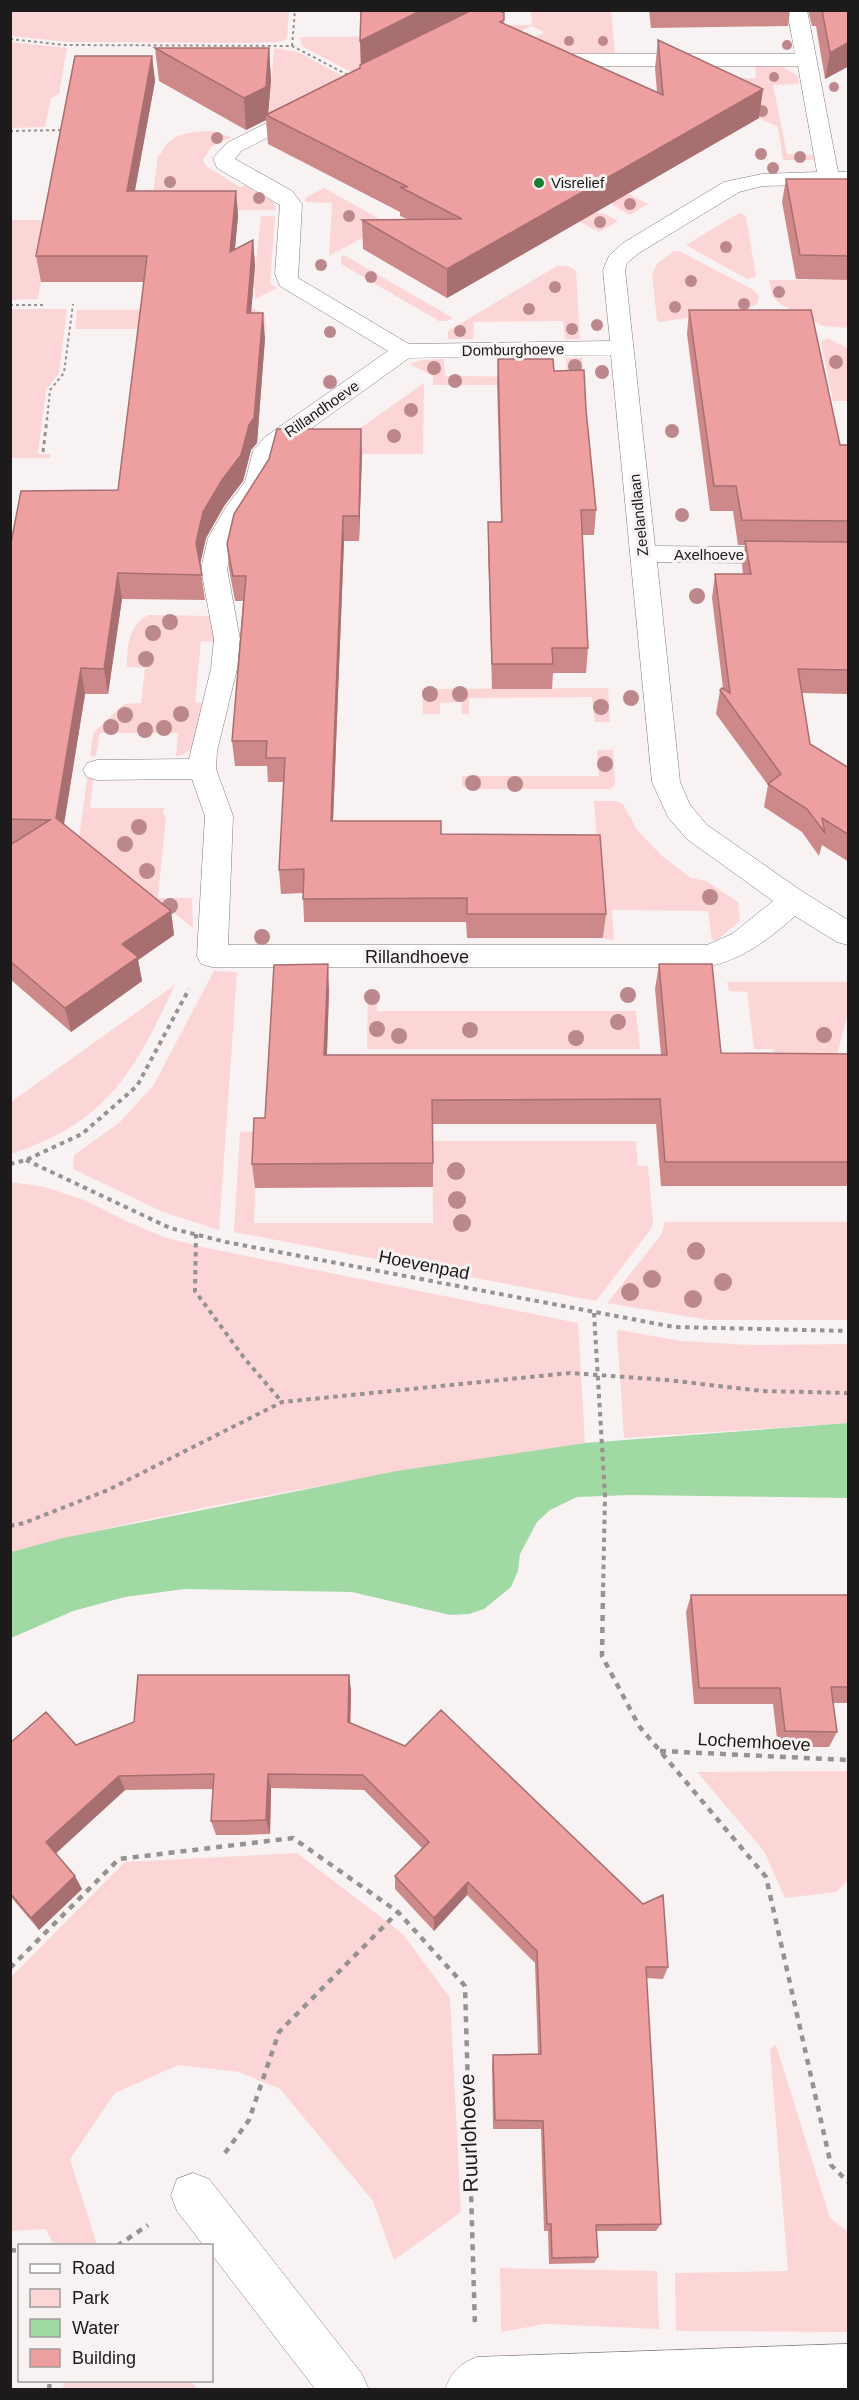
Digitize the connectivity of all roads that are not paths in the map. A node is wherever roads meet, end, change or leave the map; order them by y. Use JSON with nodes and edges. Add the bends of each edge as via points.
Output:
{"nodes":[{"id":1,"x":797,"y":10,"type":"edge"},
{"id":2,"x":522,"y":41,"type":"edge"},
{"id":3,"x":807,"y":60,"type":"junction"},
{"id":4,"x":363,"y":82,"type":"edge"},
{"id":5,"x":839,"y":178,"type":"edge"},
{"id":6,"x":622,"y":348,"type":"junction"},
{"id":7,"x":404,"y":351,"type":"junction"},
{"id":8,"x":642,"y":554,"type":"junction"},
{"id":9,"x":849,"y":556,"type":"edge"},
{"id":10,"x":202,"y":769,"type":"junction"},
{"id":11,"x":97,"y":770,"type":"dead end"},
{"id":12,"x":794,"y":900,"type":"junction"},
{"id":13,"x":849,"y":934,"type":"edge"},
{"id":14,"x":193,"y":2195,"type":"road end"},
{"id":15,"x":849,"y":2367,"type":"edge"},
{"id":16,"x":790,"y":2379,"type":"edge"},
{"id":17,"x":472,"y":2385,"type":"edge"},
{"id":18,"x":346,"y":2390,"type":"edge"}],
"edges":[{"from":1,"to":3,"type":"street"},
{"from":2,"to":3,"type":"street","via":[[562,60]]},
{"from":3,"to":5,"type":"street"},
{"from":4,"to":7,"type":"street","via":[[234,147],[224,158],[225,163],[284,196],[291,204],[288,281]]},
{"from":5,"to":6,"type":"street","name":"Zeelandlaan","via":[[762,180],[732,187],[624,254],[614,270]]},
{"from":6,"to":7,"type":"street","name":"Domburghoeve"},
{"from":6,"to":8,"type":"street","name":"Zeelandlaan"},
{"from":7,"to":10,"type":"street","name":"Rillandhoeve","via":[[265,451],[257,483],[221,538],[214,569],[227,639]]},
{"from":8,"to":9,"type":"street","name":"Axelhoeve"},
{"from":8,"to":12,"type":"street","name":"Zeelandlaan","via":[[666,782],[678,810],[697,832]]},
{"from":10,"to":11,"type":"street"},
{"from":10,"to":12,"type":"street","name":"Rillandhoeve","via":[[219,816],[212,956],[707,956],[735,948]]},
{"from":12,"to":13,"type":"street","name":"Zeelandlaan"},
{"from":14,"to":18,"type":"street"},
{"from":15,"to":16,"type":"street"},
{"from":16,"to":17,"type":"street"}]}
